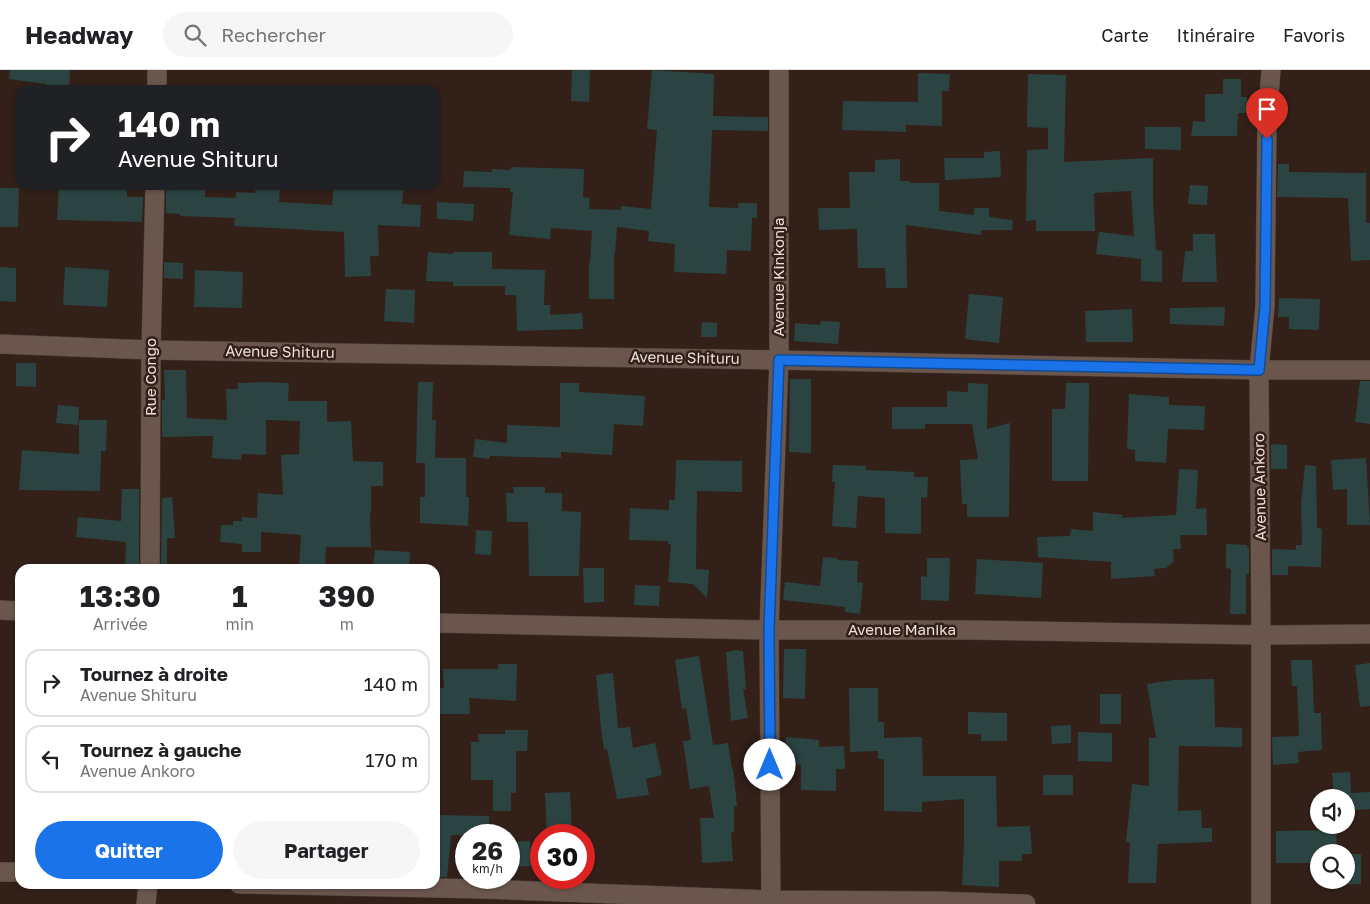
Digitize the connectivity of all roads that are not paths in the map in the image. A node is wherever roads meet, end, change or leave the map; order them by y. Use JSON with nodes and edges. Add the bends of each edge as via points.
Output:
{"nodes":[{"id":1,"x":157,"y":70,"type":"edge"},
{"id":2,"x":779,"y":70,"type":"edge"},
{"id":3,"x":1272,"y":70,"type":"edge"},
{"id":4,"x":157,"y":85,"type":"edge"},
{"id":5,"x":155,"y":190,"type":"edge"},
{"id":6,"x":0,"y":344,"type":"edge"},
{"id":7,"x":151,"y":350,"type":"junction"},
{"id":8,"x":779,"y":360,"type":"junction"},
{"id":9,"x":1259,"y":370,"type":"junction"},
{"id":10,"x":1370,"y":370,"type":"edge"},
{"id":11,"x":150,"y":564,"type":"edge"},
{"id":12,"x":0,"y":610,"type":"edge"},
{"id":13,"x":15,"y":611,"type":"edge"},
{"id":14,"x":440,"y":622,"type":"edge"},
{"id":15,"x":769,"y":630,"type":"junction"},
{"id":16,"x":1370,"y":634,"type":"edge"},
{"id":17,"x":1261,"y":635,"type":"junction"},
{"id":18,"x":0,"y":872,"type":"edge"},
{"id":19,"x":15,"y":872,"type":"edge"},
{"id":20,"x":440,"y":888,"type":"edge"},
{"id":21,"x":148,"y":889,"type":"edge"},
{"id":22,"x":771,"y":902,"type":"edge"},
{"id":23,"x":146,"y":904,"type":"edge"},
{"id":24,"x":1026,"y":904,"type":"edge"},
{"id":25,"x":1262,"y":904,"type":"edge"}],
"edges":[{"from":1,"to":4,"type":"street"},
{"from":2,"to":8,"type":"street","name":"Avenue Kinkonja"},
{"from":3,"to":9,"type":"street","name":"Avenue Ankoro","via":[[1267,121],[1265,306]]},
{"from":5,"to":7,"type":"street","name":"Rue Congo"},
{"from":6,"to":7,"type":"street","name":"Avenue Shituru"},
{"from":7,"to":8,"type":"street","name":"Avenue Shituru"},
{"from":7,"to":11,"type":"street","name":"Rue Congo"},
{"from":8,"to":9,"type":"street","name":"Avenue Shituru"},
{"from":8,"to":15,"type":"street","name":"Avenue Kinkonja"},
{"from":9,"to":10,"type":"street","name":"Avenue Shituru"},
{"from":9,"to":17,"type":"street","name":"Avenue Ankoro"},
{"from":12,"to":13,"type":"street"},
{"from":14,"to":15,"type":"street","name":"Avenue Manika"},
{"from":15,"to":17,"type":"street","name":"Avenue Manika"},
{"from":15,"to":22,"type":"street","name":"Avenue Kinkonja"},
{"from":16,"to":17,"type":"street","name":"Avenue Manika"},
{"from":17,"to":25,"type":"street","name":"Avenue Ankoro"},
{"from":18,"to":19,"type":"street"},
{"from":20,"to":22,"type":"street"},
{"from":21,"to":23,"type":"street"},
{"from":22,"to":24,"type":"street"}]}
